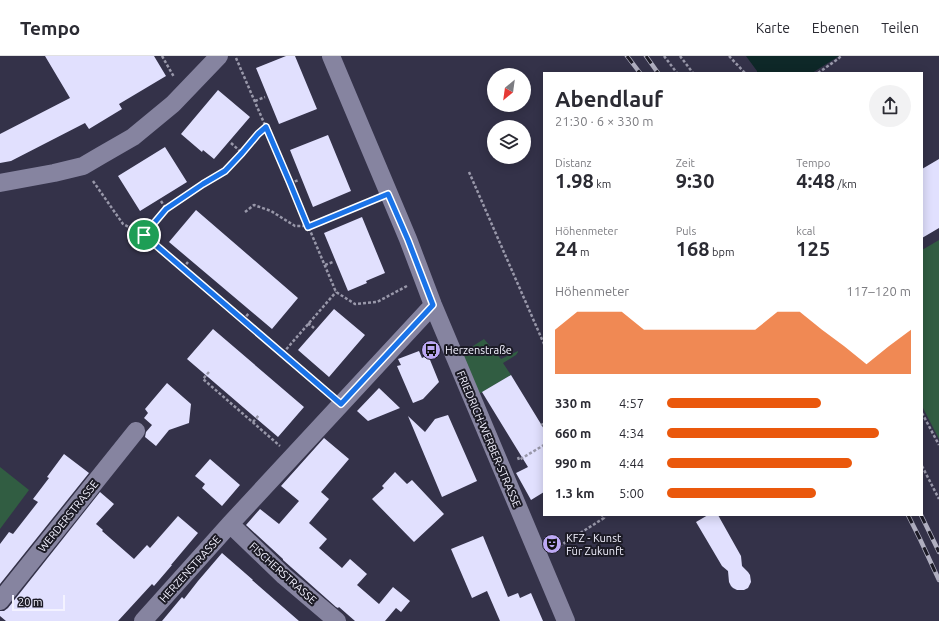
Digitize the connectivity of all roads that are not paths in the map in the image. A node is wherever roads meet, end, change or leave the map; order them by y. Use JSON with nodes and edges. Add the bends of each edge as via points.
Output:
{"nodes":[{"id":1,"x":219,"y":56,"type":"edge"},
{"id":2,"x":331,"y":56,"type":"edge"},
{"id":3,"x":0,"y":183,"type":"edge"},
{"id":4,"x":433,"y":305,"type":"junction"},
{"id":5,"x":136,"y":431,"type":"dead end"},
{"id":6,"x":230,"y":524,"type":"junction"},
{"id":7,"x":0,"y":601,"type":"edge"},
{"id":8,"x":144,"y":621,"type":"edge"},
{"id":9,"x":337,"y":621,"type":"edge"},
{"id":10,"x":566,"y":621,"type":"edge"}],
"edges":[{"from":1,"to":3,"type":"street","via":[[173,104],[133,137],[83,166]]},
{"from":2,"to":4,"type":"street","name":"FRIEDRICH-WERBER-STRASSE"},
{"from":4,"to":6,"type":"street","name":"HERZENSTRASSE"},
{"from":4,"to":10,"type":"street","name":"FRIEDRICH-WERBER-STRASSE"},
{"from":5,"to":7,"type":"street","name":"WERDERSTRASSE"},
{"from":6,"to":8,"type":"street","name":"HERZENSTRASSE"},
{"from":6,"to":9,"type":"street","name":"FISCHERSTRASSE","via":[[284,576]]}]}
